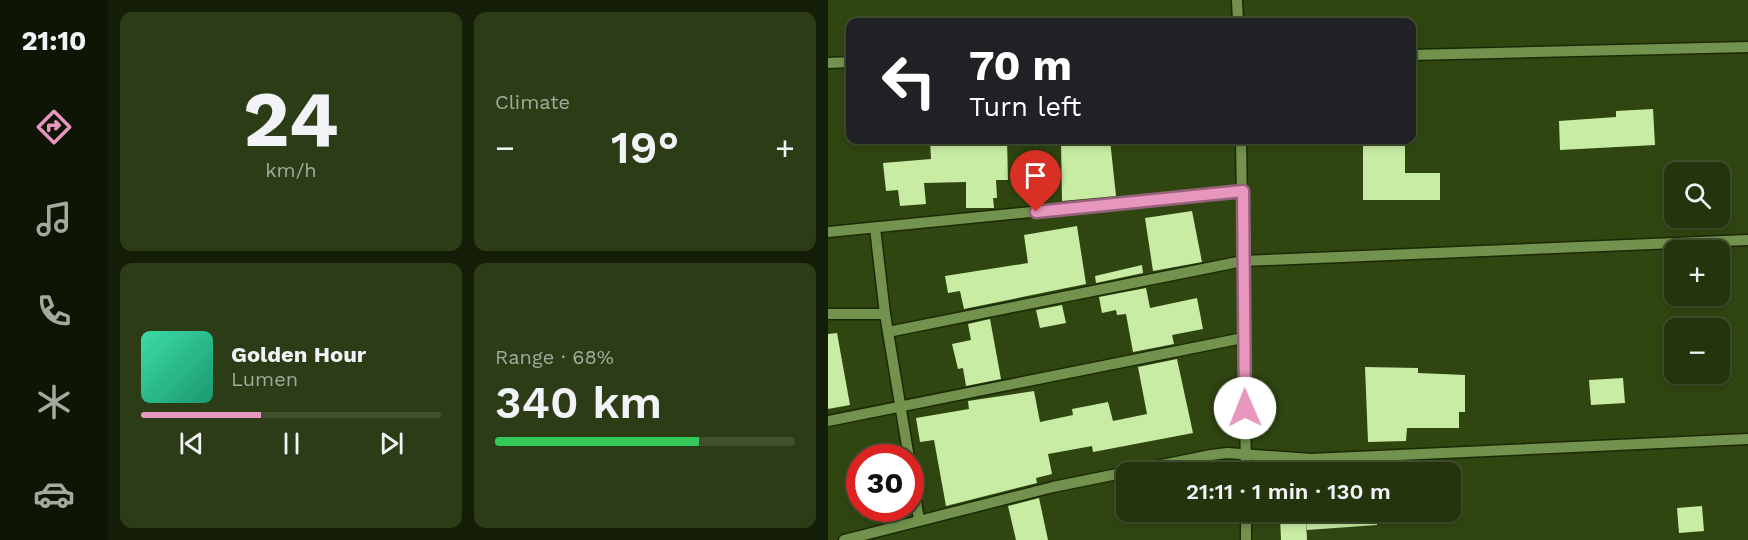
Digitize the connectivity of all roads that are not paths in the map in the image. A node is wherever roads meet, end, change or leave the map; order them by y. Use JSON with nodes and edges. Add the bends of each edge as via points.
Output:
{"nodes":[{"id":1,"x":1237,"y":0,"type":"edge"},
{"id":2,"x":1238,"y":18,"type":"edge"},
{"id":3,"x":1748,"y":47,"type":"edge"},
{"id":4,"x":1416,"y":54,"type":"edge"},
{"id":5,"x":846,"y":62,"type":"edge"},
{"id":6,"x":828,"y":63,"type":"edge"},
{"id":7,"x":1241,"y":144,"type":"edge"},
{"id":8,"x":1243,"y":191,"type":"junction"},
{"id":9,"x":874,"y":228,"type":"junction"},
{"id":10,"x":828,"y":232,"type":"edge"},
{"id":11,"x":1748,"y":240,"type":"edge"},
{"id":12,"x":1243,"y":261,"type":"junction"},
{"id":13,"x":828,"y":314,"type":"edge"},
{"id":14,"x":885,"y":314,"type":"junction"},
{"id":15,"x":888,"y":332,"type":"junction"},
{"id":16,"x":1243,"y":338,"type":"junction"},
{"id":17,"x":901,"y":407,"type":"junction"},
{"id":18,"x":828,"y":421,"type":"edge"},
{"id":19,"x":1748,"y":440,"type":"edge"},
{"id":20,"x":907,"y":444,"type":"edge"},
{"id":21,"x":1246,"y":454,"type":"junction"},
{"id":22,"x":1246,"y":462,"type":"edge"},
{"id":23,"x":924,"y":519,"type":"edge"},
{"id":24,"x":912,"y":522,"type":"edge"},
{"id":25,"x":1246,"y":522,"type":"edge"},
{"id":26,"x":844,"y":540,"type":"edge"},
{"id":27,"x":1246,"y":540,"type":"edge"}],
"edges":[{"from":1,"to":2,"type":"street"},
{"from":3,"to":4,"type":"street"},
{"from":5,"to":6,"type":"street"},
{"from":7,"to":8,"type":"street"},
{"from":8,"to":9,"type":"street"},
{"from":8,"to":12,"type":"street"},
{"from":9,"to":10,"type":"street"},
{"from":9,"to":14,"type":"street"},
{"from":11,"to":12,"type":"street"},
{"from":12,"to":15,"type":"street"},
{"from":12,"to":16,"type":"street"},
{"from":13,"to":14,"type":"street"},
{"from":14,"to":15,"type":"street"},
{"from":15,"to":17,"type":"street"},
{"from":16,"to":17,"type":"street"},
{"from":16,"to":21,"type":"street"},
{"from":17,"to":18,"type":"street"},
{"from":17,"to":20,"type":"street"},
{"from":19,"to":21,"type":"street","via":[[1311,459]]},
{"from":21,"to":22,"type":"street"},
{"from":21,"to":23,"type":"street","via":[[1193,457]]},
{"from":24,"to":26,"type":"street"},
{"from":25,"to":27,"type":"street"}]}
